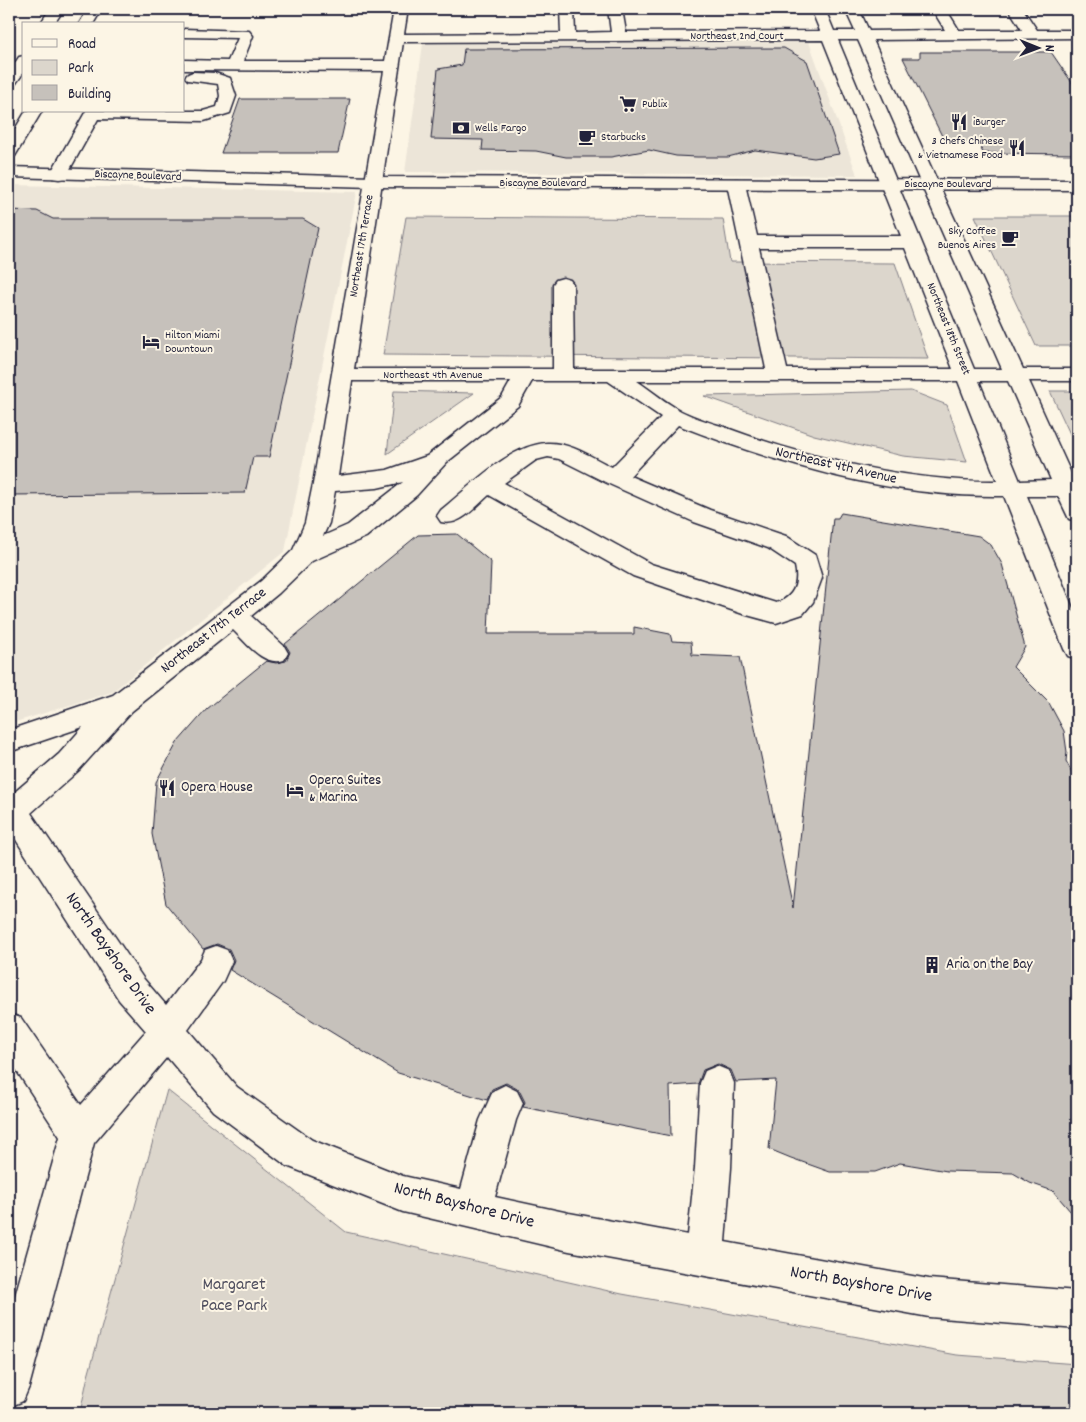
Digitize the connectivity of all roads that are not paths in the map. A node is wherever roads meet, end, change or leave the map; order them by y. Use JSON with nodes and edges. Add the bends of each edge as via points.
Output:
{"nodes":[{"id":1,"x":57,"y":9,"type":"edge"},
{"id":2,"x":95,"y":9,"type":"edge"},
{"id":3,"x":401,"y":9,"type":"edge"},
{"id":4,"x":567,"y":9,"type":"edge"},
{"id":5,"x":615,"y":9,"type":"edge"},
{"id":6,"x":818,"y":9,"type":"edge"},
{"id":7,"x":852,"y":9,"type":"edge"},
{"id":8,"x":939,"y":9,"type":"edge"},
{"id":9,"x":1016,"y":9,"type":"edge"},
{"id":10,"x":48,"y":22,"type":"edge"},
{"id":11,"x":87,"y":22,"type":"edge"},
{"id":12,"x":185,"y":33,"type":"edge"},
{"id":13,"x":1033,"y":34,"type":"junction"},
{"id":14,"x":1077,"y":34,"type":"edge"},
{"id":15,"x":829,"y":35,"type":"junction"},
{"id":16,"x":863,"y":35,"type":"junction"},
{"id":17,"x":954,"y":35,"type":"junction"},
{"id":18,"x":619,"y":36,"type":"junction"},
{"id":19,"x":568,"y":37,"type":"junction"},
{"id":20,"x":396,"y":38,"type":"junction"},
{"id":21,"x":22,"y":63,"type":"edge"},
{"id":22,"x":185,"y":65,"type":"edge"},
{"id":23,"x":234,"y":65,"type":"junction"},
{"id":24,"x":391,"y":66,"type":"junction"},
{"id":25,"x":185,"y":77,"type":"edge"},
{"id":26,"x":9,"y":83,"type":"edge"},
{"id":27,"x":9,"y":89,"type":"edge"},
{"id":28,"x":22,"y":90,"type":"edge"},
{"id":29,"x":33,"y":112,"type":"edge"},
{"id":30,"x":93,"y":113,"type":"edge"},
{"id":31,"x":9,"y":152,"type":"edge"},
{"id":32,"x":9,"y":172,"type":"edge"},
{"id":33,"x":59,"y":174,"type":"junction"},
{"id":34,"x":372,"y":182,"type":"junction"},
{"id":35,"x":736,"y":184,"type":"junction"},
{"id":36,"x":890,"y":184,"type":"junction"},
{"id":37,"x":930,"y":184,"type":"junction"},
{"id":38,"x":1077,"y":185,"type":"edge"},
{"id":39,"x":749,"y":242,"type":"junction"},
{"id":40,"x":913,"y":242,"type":"junction"},
{"id":41,"x":563,"y":284,"type":"dead end"},
{"id":42,"x":1077,"y":374,"type":"edge"},
{"id":43,"x":342,"y":375,"type":"junction"},
{"id":44,"x":525,"y":375,"type":"junction"},
{"id":45,"x":564,"y":375,"type":"junction"},
{"id":46,"x":613,"y":375,"type":"junction"},
{"id":47,"x":778,"y":375,"type":"junction"},
{"id":48,"x":966,"y":375,"type":"junction"},
{"id":49,"x":1015,"y":375,"type":"junction"},
{"id":50,"x":674,"y":416,"type":"junction"},
{"id":51,"x":439,"y":457,"type":"junction"},
{"id":52,"x":615,"y":478,"type":"junction"},
{"id":53,"x":325,"y":484,"type":"junction"},
{"id":54,"x":487,"y":484,"type":"junction"},
{"id":55,"x":1072,"y":488,"type":"edge"},
{"id":56,"x":1013,"y":490,"type":"junction"},
{"id":57,"x":1077,"y":514,"type":"edge"},
{"id":58,"x":449,"y":516,"type":"dead end"},
{"id":59,"x":303,"y":555,"type":"junction"},
{"id":60,"x":234,"y":616,"type":"junction"},
{"id":61,"x":1077,"y":649,"type":"edge"},
{"id":62,"x":275,"y":653,"type":"dead end"},
{"id":63,"x":122,"y":702,"type":"junction"},
{"id":64,"x":9,"y":740,"type":"edge"},
{"id":65,"x":11,"y":811,"type":"edge"},
{"id":66,"x":216,"y":961,"type":"dead end"},
{"id":67,"x":9,"y":1030,"type":"edge"},
{"id":68,"x":167,"y":1032,"type":"junction"},
{"id":69,"x":717,"y":1083,"type":"dead end"},
{"id":70,"x":505,"y":1103,"type":"dead end"},
{"id":71,"x":79,"y":1134,"type":"junction"},
{"id":72,"x":473,"y":1210,"type":"junction"},
{"id":73,"x":705,"y":1256,"type":"junction"},
{"id":74,"x":1077,"y":1310,"type":"edge"},
{"id":75,"x":9,"y":1387,"type":"edge"}],
"edges":[{"from":1,"to":10,"type":"street"},
{"from":2,"to":11,"type":"street"},
{"from":3,"to":20,"type":"street","name":"Northeast 17th Terrace"},
{"from":4,"to":19,"type":"street"},
{"from":5,"to":18,"type":"street"},
{"from":6,"to":15,"type":"street","name":"Northeast 18th Street"},
{"from":7,"to":16,"type":"street"},
{"from":8,"to":17,"type":"street"},
{"from":9,"to":13,"type":"street"},
{"from":12,"to":23,"type":"street","via":[[244,34],[246,36]]},
{"from":13,"to":14,"type":"street","name":"Northeast 2nd Court"},
{"from":13,"to":17,"type":"street","name":"Northeast 2nd Court"},
{"from":15,"to":16,"type":"street","name":"Northeast 2nd Court"},
{"from":15,"to":18,"type":"street","name":"Northeast 2nd Court"},
{"from":15,"to":36,"type":"street","name":"Northeast 18th Street"},
{"from":16,"to":17,"type":"street","name":"Northeast 2nd Court"},
{"from":16,"to":37,"type":"street"},
{"from":18,"to":19,"type":"street","name":"Northeast 2nd Court"},
{"from":19,"to":20,"type":"street","name":"Northeast 2nd Court"},
{"from":20,"to":24,"type":"street","name":"Northeast 17th Terrace"},
{"from":21,"to":26,"type":"street"},
{"from":22,"to":23,"type":"street"},
{"from":23,"to":24,"type":"street"},
{"from":24,"to":34,"type":"street","name":"Northeast 17th Terrace"},
{"from":25,"to":30,"type":"street","via":[[225,81],[228,101],[224,110],[204,116]]},
{"from":27,"to":28,"type":"street"},
{"from":29,"to":31,"type":"street"},
{"from":30,"to":33,"type":"street"},
{"from":32,"to":33,"type":"street","name":"Biscayne Boulevard"},
{"from":33,"to":34,"type":"street","name":"Biscayne Boulevard"},
{"from":34,"to":35,"type":"street","name":"Biscayne Boulevard"},
{"from":34,"to":43,"type":"street","name":"Northeast 17th Terrace"},
{"from":35,"to":36,"type":"street","name":"Biscayne Boulevard"},
{"from":35,"to":39,"type":"street"},
{"from":36,"to":37,"type":"street","name":"Biscayne Boulevard"},
{"from":36,"to":40,"type":"street","name":"Northeast 18th Street"},
{"from":37,"to":38,"type":"street","name":"Biscayne Boulevard"},
{"from":37,"to":49,"type":"street"},
{"from":39,"to":40,"type":"street"},
{"from":39,"to":47,"type":"street"},
{"from":40,"to":48,"type":"street","name":"Northeast 18th Street"},
{"from":41,"to":45,"type":"street"},
{"from":42,"to":49,"type":"street","name":"Northeast 4th Avenue"},
{"from":43,"to":44,"type":"street","name":"Northeast 4th Avenue"},
{"from":43,"to":53,"type":"street","name":"Northeast 17th Terrace"},
{"from":44,"to":45,"type":"street","name":"Northeast 4th Avenue"},
{"from":44,"to":51,"type":"street","name":"Northeast 17th Terrace","via":[[510,401]]},
{"from":45,"to":46,"type":"street","name":"Northeast 4th Avenue"},
{"from":46,"to":47,"type":"street","name":"Northeast 4th Avenue"},
{"from":46,"to":50,"type":"street","name":"Northeast 4th Avenue"},
{"from":47,"to":48,"type":"street","name":"Northeast 4th Avenue"},
{"from":48,"to":49,"type":"street","name":"Northeast 4th Avenue"},
{"from":48,"to":56,"type":"street","name":"Northeast 18th Street"},
{"from":49,"to":55,"type":"street"},
{"from":50,"to":52,"type":"street"},
{"from":50,"to":56,"type":"street","name":"Northeast 4th Avenue","via":[[786,455],[891,480],[965,489]]},
{"from":51,"to":53,"type":"street","name":"Northeast 17th Terrace","via":[[388,479],[370,483]]},
{"from":51,"to":59,"type":"street","name":"Northeast 17th Terrace","via":[[409,489],[357,531]]},
{"from":52,"to":54,"type":"street","via":[[566,453],[548,450],[529,454]]},
{"from":52,"to":54,"type":"street","via":[[702,516],[777,542],[806,561],[810,578],[804,595],[794,607],[776,612],[650,572]]},
{"from":53,"to":59,"type":"street","name":"Northeast 17th Terrace","via":[[318,523]]},
{"from":54,"to":58,"type":"street"},
{"from":55,"to":56,"type":"street","name":"Northeast 4th Avenue"},
{"from":55,"to":57,"type":"street"},
{"from":56,"to":61,"type":"street","name":"Northeast 18th Street"},
{"from":59,"to":60,"type":"street","name":"Northeast 17th Terrace"},
{"from":60,"to":62,"type":"street"},
{"from":60,"to":63,"type":"street","name":"Northeast 17th Terrace"},
{"from":63,"to":64,"type":"street"},
{"from":63,"to":65,"type":"street","name":"North Bayshore Drive","via":[[69,762]]},
{"from":65,"to":68,"type":"street","name":"North Bayshore Drive","via":[[131,990]]},
{"from":66,"to":68,"type":"street"},
{"from":67,"to":71,"type":"street"},
{"from":68,"to":71,"type":"street"},
{"from":68,"to":72,"type":"street","name":"North Bayshore Drive","via":[[226,1099],[300,1152],[403,1194]]},
{"from":69,"to":73,"type":"street","via":[[714,1168]]},
{"from":70,"to":72,"type":"street"},
{"from":71,"to":75,"type":"street"},
{"from":72,"to":73,"type":"street","name":"North Bayshore Drive","via":[[569,1232]]},
{"from":73,"to":74,"type":"street","name":"North Bayshore Drive","via":[[929,1298]]}]}
